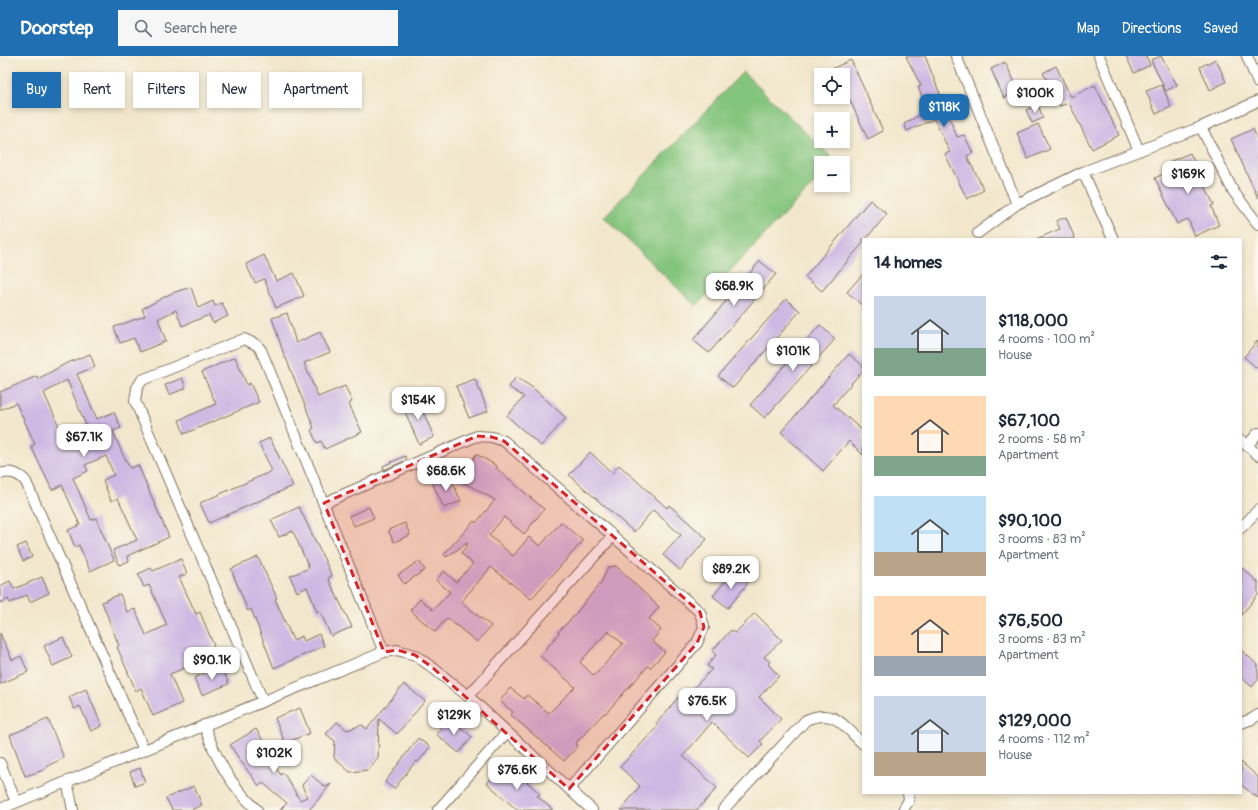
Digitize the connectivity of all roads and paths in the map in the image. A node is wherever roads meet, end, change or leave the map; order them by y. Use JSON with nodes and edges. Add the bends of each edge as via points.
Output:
{"nodes":[{"id":1,"x":956,"y":56,"type":"edge"},
{"id":2,"x":1099,"y":56,"type":"edge"},
{"id":3,"x":1246,"y":56,"type":"edge"},
{"id":4,"x":1258,"y":83,"type":"edge"},
{"id":5,"x":1258,"y":101,"type":"edge"},
{"id":6,"x":1201,"y":127,"type":"junction"},
{"id":7,"x":1139,"y":151,"type":"junction"},
{"id":8,"x":1083,"y":172,"type":"junction"},
{"id":9,"x":1017,"y":204,"type":"junction"},
{"id":10,"x":1258,"y":224,"type":"edge"},
{"id":11,"x":978,"y":233,"type":"dead end"},
{"id":12,"x":1113,"y":238,"type":"edge"},
{"id":13,"x":1258,"y":433,"type":"edge"},
{"id":14,"x":1244,"y":443,"type":"edge"},
{"id":15,"x":1258,"y":455,"type":"edge"},
{"id":16,"x":0,"y":474,"type":"edge"},
{"id":17,"x":324,"y":503,"type":"junction"},
{"id":18,"x":1258,"y":510,"type":"edge"},
{"id":19,"x":1242,"y":527,"type":"edge"},
{"id":20,"x":612,"y":536,"type":"junction"},
{"id":21,"x":384,"y":652,"type":"junction"},
{"id":22,"x":468,"y":696,"type":"junction"},
{"id":23,"x":263,"y":702,"type":"junction"},
{"id":24,"x":1258,"y":715,"type":"edge"},
{"id":25,"x":1242,"y":724,"type":"edge"},
{"id":26,"x":204,"y":725,"type":"junction"},
{"id":27,"x":507,"y":732,"type":"junction"},
{"id":28,"x":862,"y":743,"type":"edge"},
{"id":29,"x":144,"y":750,"type":"junction"},
{"id":30,"x":0,"y":763,"type":"edge"},
{"id":31,"x":67,"y":781,"type":"junction"},
{"id":32,"x":569,"y":789,"type":"junction"},
{"id":33,"x":908,"y":794,"type":"edge"},
{"id":34,"x":16,"y":802,"type":"junction"},
{"id":35,"x":0,"y":809,"type":"edge"},
{"id":36,"x":73,"y":810,"type":"edge"},
{"id":37,"x":257,"y":810,"type":"edge"},
{"id":38,"x":438,"y":810,"type":"edge"},
{"id":39,"x":592,"y":810,"type":"edge"},
{"id":40,"x":723,"y":810,"type":"edge"},
{"id":41,"x":903,"y":810,"type":"edge"}],
"edges":[{"from":1,"to":9,"type":"street"},
{"from":2,"to":7,"type":"street"},
{"from":3,"to":4,"type":"street"},
{"from":5,"to":6,"type":"street"},
{"from":6,"to":7,"type":"street"},
{"from":6,"to":10,"type":"street","via":[[1234,191]]},
{"from":7,"to":8,"type":"street"},
{"from":8,"to":9,"type":"street"},
{"from":8,"to":12,"type":"street"},
{"from":9,"to":11,"type":"street"},
{"from":13,"to":14,"type":"street"},
{"from":14,"to":15,"type":"street"},
{"from":16,"to":29,"type":"street","via":[[15,473],[22,476],[26,482]]},
{"from":17,"to":20,"type":"street","via":[[477,436],[492,437],[504,441]]},
{"from":17,"to":21,"type":"street"},
{"from":17,"to":23,"type":"street","via":[[257,345],[244,339],[142,380],[137,388],[135,401]]},
{"from":18,"to":19,"type":"street"},
{"from":20,"to":22,"type":"street"},
{"from":20,"to":32,"type":"street","via":[[700,612],[704,626],[697,643]]},
{"from":21,"to":22,"type":"street","via":[[397,650],[415,655]]},
{"from":21,"to":23,"type":"street"},
{"from":22,"to":27,"type":"street"},
{"from":23,"to":26,"type":"street"},
{"from":24,"to":25,"type":"street"},
{"from":26,"to":29,"type":"street"},
{"from":26,"to":37,"type":"street","via":[[225,772],[242,796]]},
{"from":27,"to":32,"type":"street"},
{"from":27,"to":38,"type":"street"},
{"from":28,"to":40,"type":"street","via":[[833,717],[820,715],[806,720]]},
{"from":29,"to":31,"type":"street"},
{"from":30,"to":34,"type":"street"},
{"from":31,"to":34,"type":"street"},
{"from":31,"to":36,"type":"street"},
{"from":32,"to":39,"type":"street"},
{"from":33,"to":41,"type":"street","via":[[909,800]]},
{"from":34,"to":35,"type":"street"}]}
